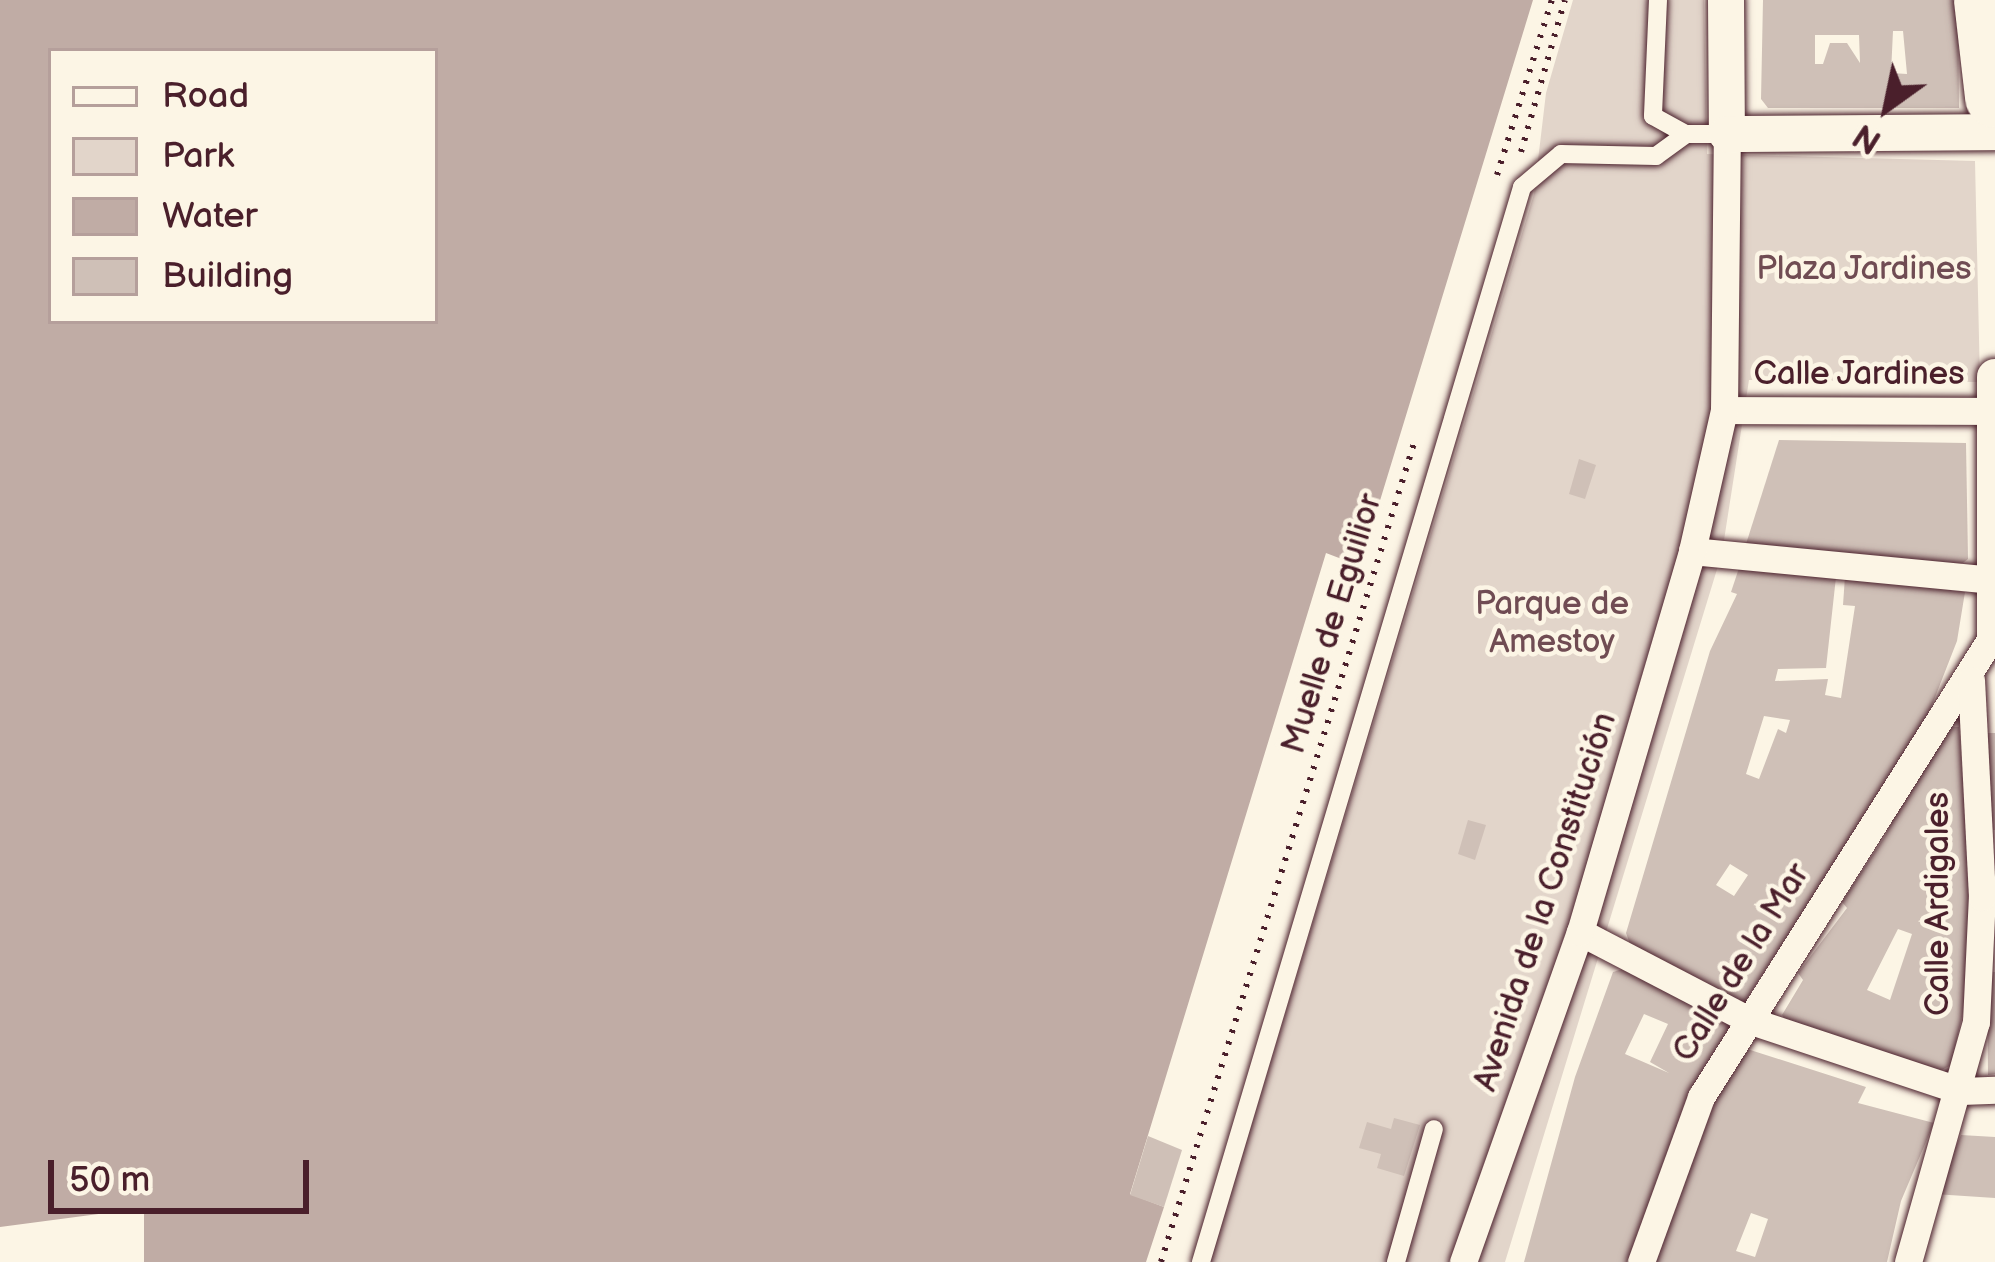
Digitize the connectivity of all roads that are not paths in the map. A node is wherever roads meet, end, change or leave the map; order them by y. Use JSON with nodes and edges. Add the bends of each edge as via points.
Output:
{"nodes":[{"id":1,"x":1658,"y":0,"type":"edge"},
{"id":2,"x":1726,"y":0,"type":"edge"},
{"id":3,"x":1984,"y":0,"type":"edge"},
{"id":4,"x":1995,"y":97,"type":"edge"},
{"id":5,"x":1995,"y":132,"type":"edge"},
{"id":6,"x":1686,"y":134,"type":"junction"},
{"id":7,"x":1727,"y":134,"type":"junction"},
{"id":8,"x":1995,"y":377,"type":"edge"},
{"id":9,"x":1724,"y":410,"type":"junction"},
{"id":10,"x":1994,"y":411,"type":"edge"},
{"id":11,"x":1692,"y":550,"type":"junction"},
{"id":12,"x":1993,"y":580,"type":"edge"},
{"id":13,"x":1994,"y":638,"type":"edge"},
{"id":14,"x":1971,"y":680,"type":"junction"},
{"id":15,"x":1580,"y":932,"type":"junction"},
{"id":16,"x":1750,"y":1021,"type":"junction"},
{"id":17,"x":1995,"y":1090,"type":"edge"},
{"id":18,"x":1961,"y":1091,"type":"junction"},
{"id":19,"x":1433,"y":1129,"type":"dead end"},
{"id":20,"x":1201,"y":1262,"type":"edge"},
{"id":21,"x":1396,"y":1262,"type":"edge"},
{"id":22,"x":1463,"y":1262,"type":"edge"},
{"id":23,"x":1641,"y":1262,"type":"edge"},
{"id":24,"x":1908,"y":1262,"type":"edge"}],
"edges":[{"from":1,"to":6,"type":"lane","via":[[1653,116]]},
{"from":2,"to":7,"type":"street"},
{"from":3,"to":4,"type":"highway"},
{"from":5,"to":7,"type":"street"},
{"from":6,"to":7,"type":"lane"},
{"from":6,"to":20,"type":"lane","via":[[1656,156],[1561,154],[1542,162],[1522,187]]},
{"from":7,"to":9,"type":"street","name":"Avenida de la Constitución"},
{"from":8,"to":10,"type":"street"},
{"from":9,"to":10,"type":"street","name":"Calle Jardines"},
{"from":9,"to":11,"type":"street","name":"Avenida de la Constitución"},
{"from":10,"to":12,"type":"street"},
{"from":11,"to":12,"type":"street"},
{"from":11,"to":15,"type":"street","name":"Avenida de la Constitución"},
{"from":12,"to":13,"type":"street"},
{"from":13,"to":14,"type":"street"},
{"from":14,"to":16,"type":"street","name":"Calle de la Mar","via":[[1936,717]]},
{"from":14,"to":18,"type":"street","name":"Calle Ardigales","via":[[1982,896],[1976,1022]]},
{"from":15,"to":16,"type":"street"},
{"from":15,"to":22,"type":"street","name":"Avenida de la Constitución"},
{"from":16,"to":18,"type":"street"},
{"from":16,"to":23,"type":"street","name":"Calle de la Mar","via":[[1701,1097]]},
{"from":17,"to":18,"type":"street"},
{"from":18,"to":24,"type":"street","name":"Calle Ardigales"},
{"from":19,"to":21,"type":"lane"}]}
